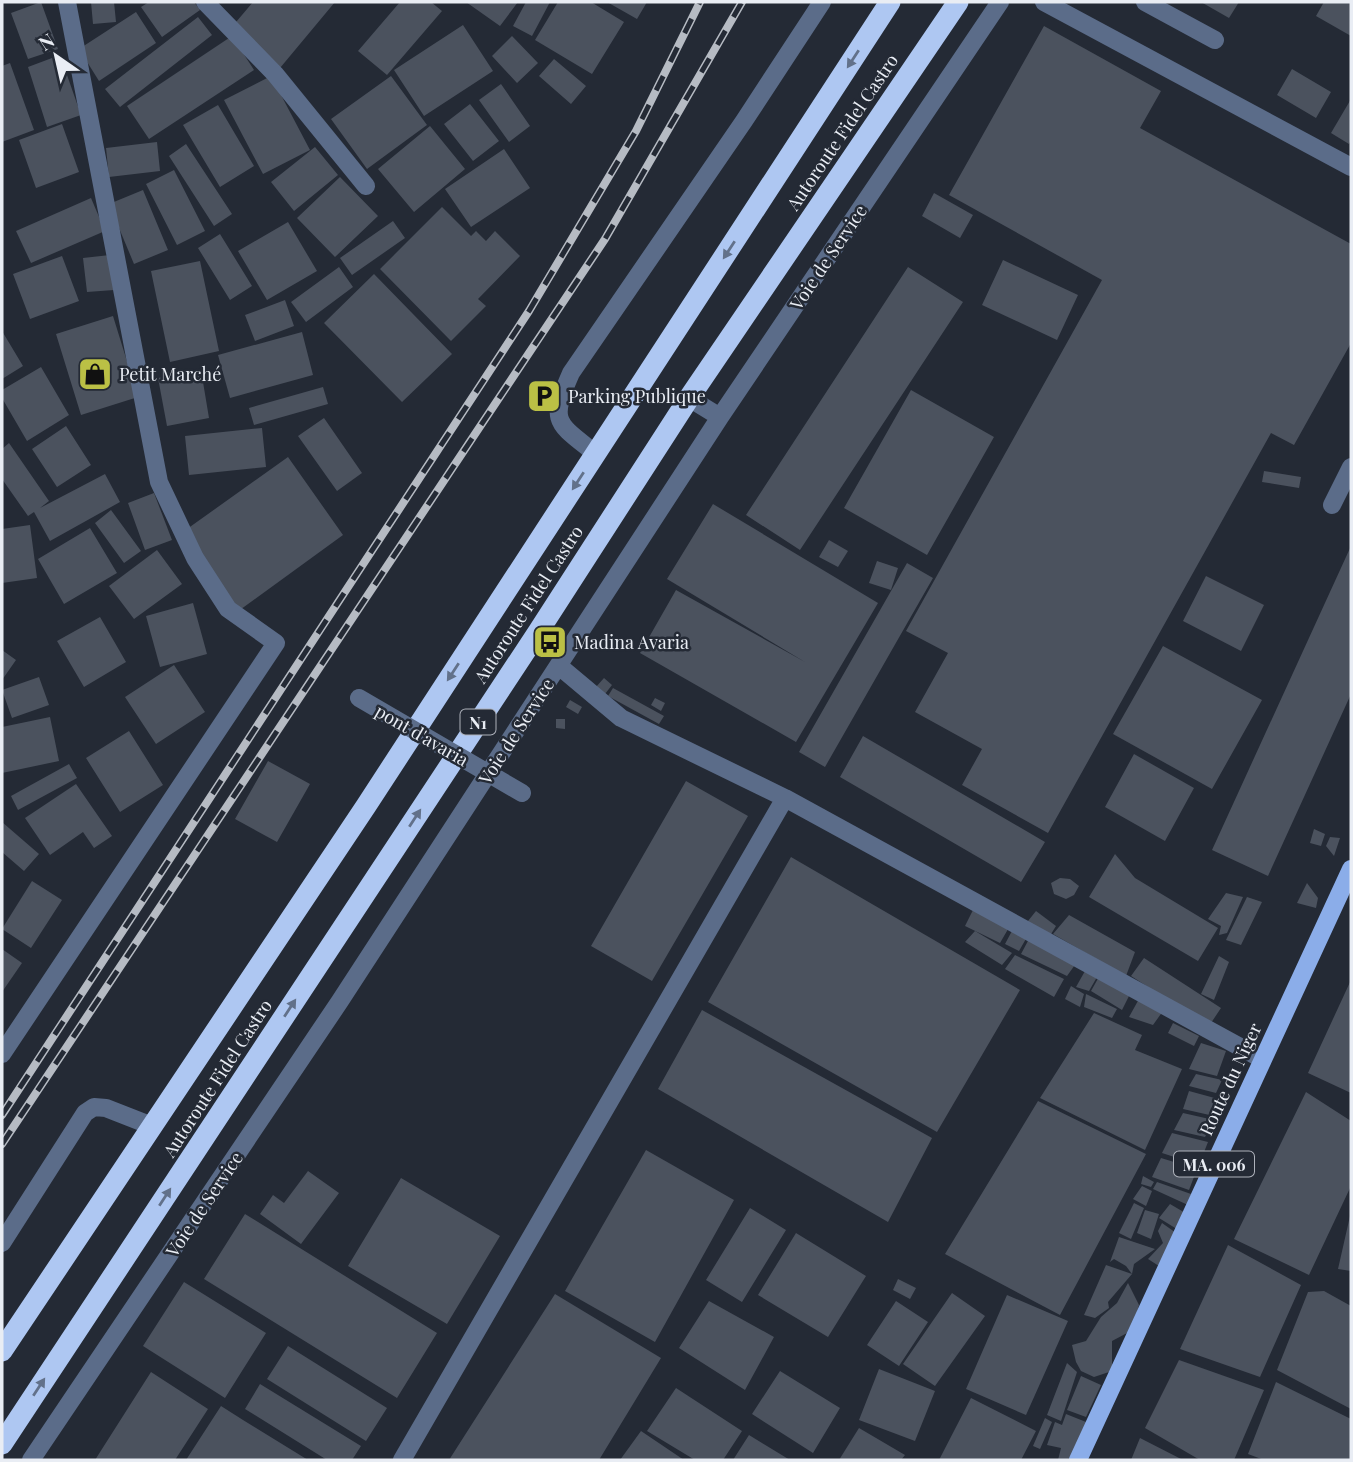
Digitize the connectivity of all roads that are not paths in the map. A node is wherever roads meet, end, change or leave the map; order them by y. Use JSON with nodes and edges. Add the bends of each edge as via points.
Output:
{"nodes":[{"id":1,"x":67,"y":2,"type":"edge"},
{"id":2,"x":205,"y":2,"type":"edge"},
{"id":3,"x":822,"y":2,"type":"edge"},
{"id":4,"x":890,"y":2,"type":"edge"},
{"id":5,"x":958,"y":2,"type":"edge"},
{"id":6,"x":1000,"y":2,"type":"edge"},
{"id":7,"x":1044,"y":2,"type":"edge"},
{"id":8,"x":1145,"y":2,"type":"edge"},
{"id":9,"x":1215,"y":40,"type":"dead end"},
{"id":10,"x":1351,"y":167,"type":"edge"},
{"id":11,"x":366,"y":186,"type":"dead end"},
{"id":12,"x":689,"y":398,"type":"junction"},
{"id":13,"x":720,"y":417,"type":"junction"},
{"id":14,"x":596,"y":454,"type":"junction"},
{"id":15,"x":1351,"y":467,"type":"edge"},
{"id":16,"x":1332,"y":505,"type":"dead end"},
{"id":17,"x":559,"y":666,"type":"junction"},
{"id":18,"x":359,"y":698,"type":"dead end"},
{"id":19,"x":522,"y":793,"type":"dead end"},
{"id":20,"x":785,"y":798,"type":"junction"},
{"id":21,"x":1351,"y":869,"type":"edge"},
{"id":22,"x":2,"y":1054,"type":"edge"},
{"id":23,"x":1262,"y":1059,"type":"junction"},
{"id":24,"x":152,"y":1126,"type":"junction"},
{"id":25,"x":2,"y":1243,"type":"edge"},
{"id":26,"x":2,"y":1352,"type":"edge"},
{"id":27,"x":2,"y":1444,"type":"edge"},
{"id":28,"x":31,"y":1460,"type":"edge"},
{"id":29,"x":402,"y":1460,"type":"edge"},
{"id":30,"x":1078,"y":1460,"type":"edge"}],
"edges":[{"from":1,"to":22,"type":"street","via":[[159,482],[195,558],[228,608],[276,643]]},
{"from":2,"to":11,"type":"street","via":[[275,74]]},
{"from":3,"to":14,"type":"street","via":[[571,373],[562,393],[559,421]]},
{"from":4,"to":14,"type":"highway","name":"Autoroute Fidel Castro","one_way":true},
{"from":5,"to":12,"type":"highway","name":"Autoroute Fidel Castro","number":"N1"},
{"from":6,"to":13,"type":"street","name":"Voie de Service"},
{"from":7,"to":10,"type":"street"},
{"from":8,"to":9,"type":"street"},
{"from":12,"to":13,"type":"street"},
{"from":27,"to":12,"type":"highway","name":"Autoroute Fidel Castro","number":"N1","one_way":true},
{"from":13,"to":17,"type":"street","name":"Voie de Service"},
{"from":14,"to":24,"type":"highway","name":"Autoroute Fidel Castro","one_way":true},
{"from":15,"to":16,"type":"street"},
{"from":17,"to":20,"type":"street","via":[[621,718]]},
{"from":17,"to":28,"type":"street","name":"Voie de Service"},
{"from":18,"to":19,"type":"street","name":"pont d'avaria","bridge":true},
{"from":20,"to":23,"type":"street"},
{"from":20,"to":29,"type":"street"},
{"from":21,"to":23,"type":"main road","name":"Route du Niger","number":"MA. 006"},
{"from":23,"to":30,"type":"main road","name":"Route du Niger","number":"MA. 006"},
{"from":24,"to":25,"type":"street","via":[[106,1108],[94,1107],[85,1113]]},
{"from":24,"to":26,"type":"highway","name":"Autoroute Fidel Castro"}]}
